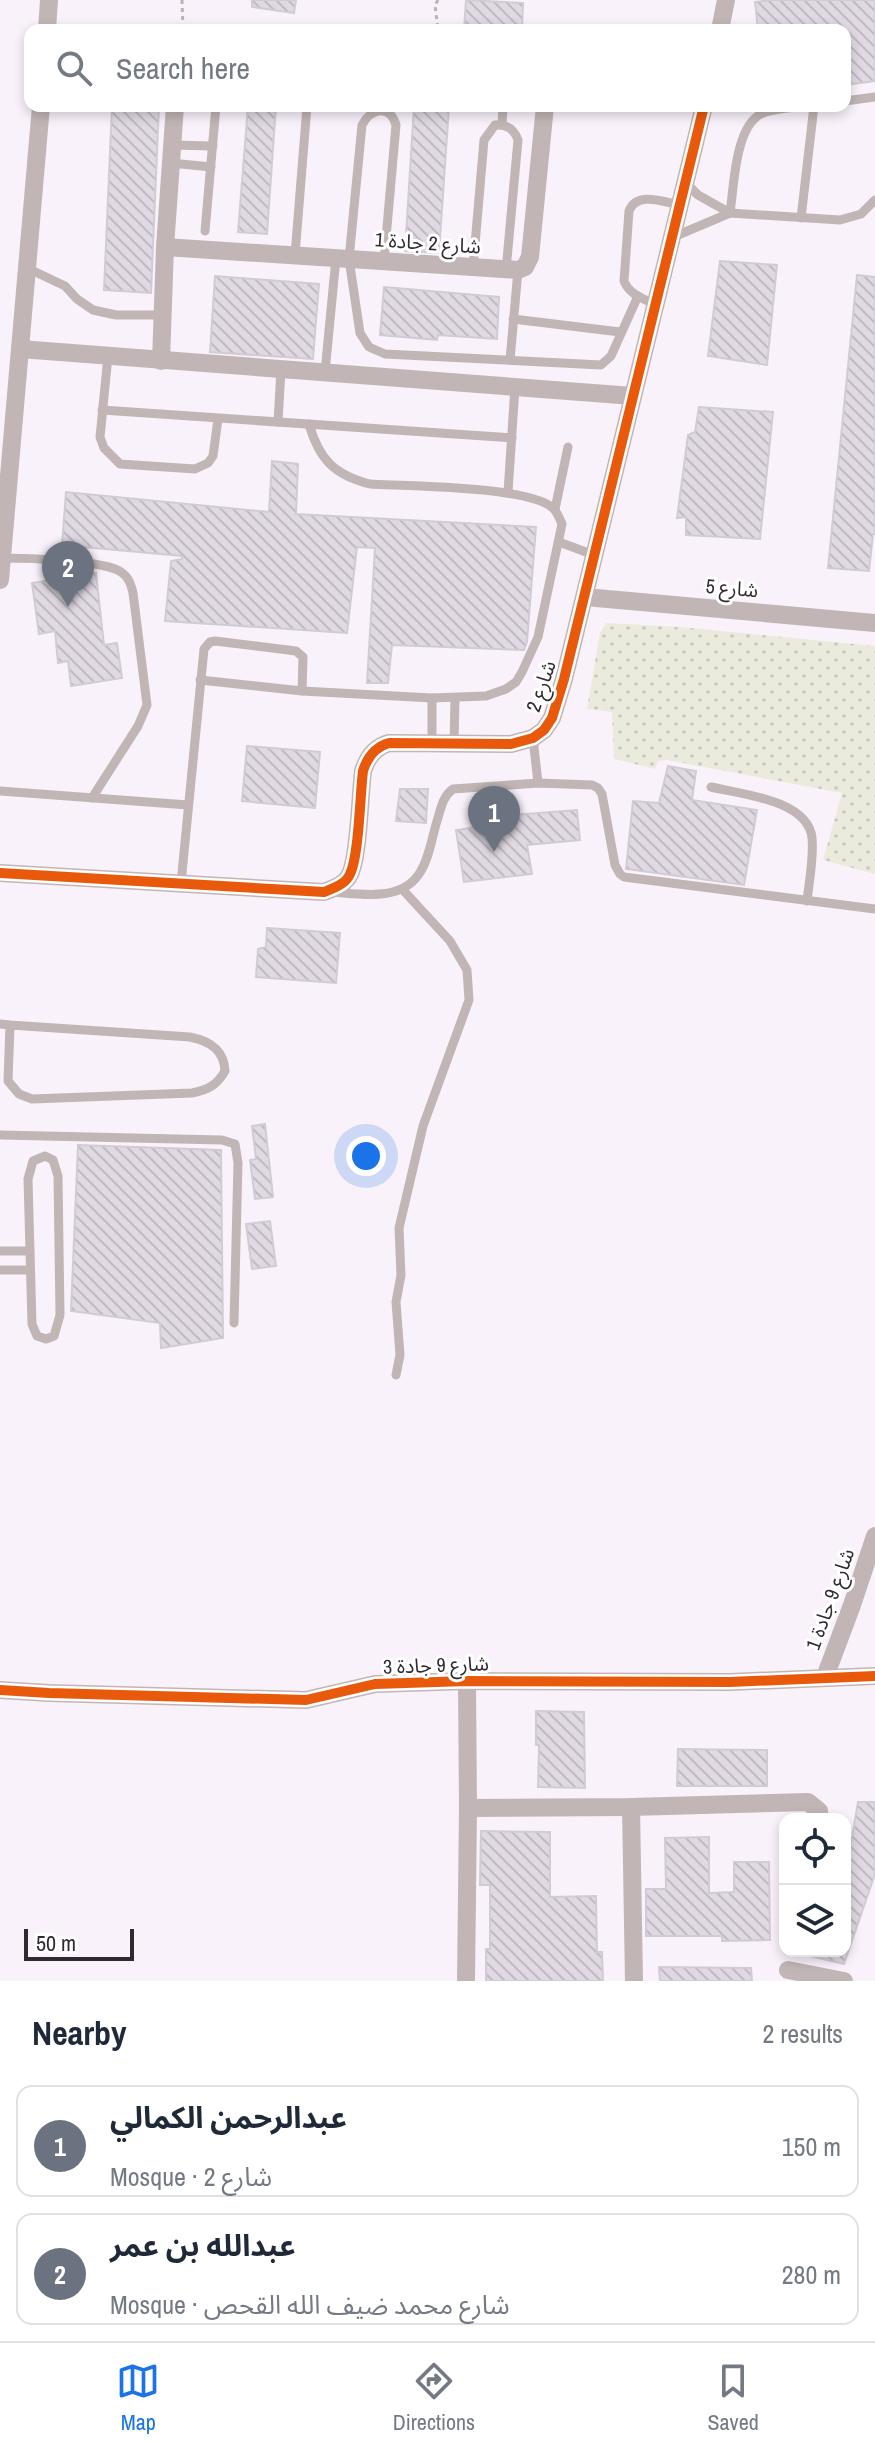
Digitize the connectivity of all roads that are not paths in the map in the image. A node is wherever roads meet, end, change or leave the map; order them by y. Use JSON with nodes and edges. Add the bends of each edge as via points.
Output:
{"nodes":[{"id":1,"x":49,"y":0,"type":"edge"},
{"id":2,"x":726,"y":0,"type":"edge"},
{"id":3,"x":47,"y":24,"type":"edge"},
{"id":4,"x":721,"y":24,"type":"edge"},
{"id":5,"x":875,"y":97,"type":"edge"},
{"id":6,"x":851,"y":100,"type":"edge"},
{"id":7,"x":40,"y":112,"type":"edge"},
{"id":8,"x":175,"y":112,"type":"edge"},
{"id":9,"x":216,"y":112,"type":"edge"},
{"id":10,"x":307,"y":112,"type":"edge"},
{"id":11,"x":373,"y":112,"type":"edge"},
{"id":12,"x":388,"y":112,"type":"edge"},
{"id":13,"x":503,"y":112,"type":"edge"},
{"id":14,"x":544,"y":112,"type":"edge"},
{"id":15,"x":702,"y":112,"type":"edge"},
{"id":16,"x":768,"y":112,"type":"edge"},
{"id":17,"x":813,"y":112,"type":"edge"},
{"id":18,"x":502,"y":125,"type":"junction"},
{"id":19,"x":213,"y":146,"type":"junction"},
{"id":20,"x":172,"y":154,"type":"junction"},
{"id":21,"x":211,"y":167,"type":"junction"},
{"id":22,"x":685,"y":182,"type":"junction"},
{"id":23,"x":875,"y":200,"type":"edge"},
{"id":24,"x":680,"y":205,"type":"junction"},
{"id":25,"x":730,"y":213,"type":"junction"},
{"id":26,"x":801,"y":218,"type":"junction"},
{"id":27,"x":205,"y":231,"type":"dead end"},
{"id":28,"x":671,"y":238,"type":"junction"},
{"id":29,"x":165,"y":247,"type":"junction"},
{"id":30,"x":295,"y":255,"type":"junction"},
{"id":31,"x":343,"y":259,"type":"junction"},
{"id":32,"x":384,"y":261,"type":"junction"},
{"id":33,"x":27,"y":268,"type":"junction"},
{"id":34,"x":473,"y":268,"type":"junction"},
{"id":35,"x":512,"y":270,"type":"junction"},
{"id":36,"x":646,"y":300,"type":"junction"},
{"id":37,"x":162,"y":315,"type":"junction"},
{"id":38,"x":513,"y":319,"type":"junction"},
{"id":39,"x":620,"y":332,"type":"junction"},
{"id":40,"x":20,"y":349,"type":"junction"},
{"id":41,"x":409,"y":355,"type":"junction"},
{"id":42,"x":108,"y":356,"type":"junction"},
{"id":43,"x":510,"y":360,"type":"junction"},
{"id":44,"x":161,"y":361,"type":"junction"},
{"id":45,"x":281,"y":369,"type":"junction"},
{"id":46,"x":325,"y":372,"type":"junction"},
{"id":47,"x":408,"y":378,"type":"junction"},
{"id":48,"x":515,"y":387,"type":"junction"},
{"id":49,"x":633,"y":396,"type":"junction"},
{"id":50,"x":102,"y":410,"type":"junction"},
{"id":51,"x":218,"y":419,"type":"junction"},
{"id":52,"x":278,"y":422,"type":"junction"},
{"id":53,"x":309,"y":424,"type":"junction"},
{"id":54,"x":512,"y":438,"type":"junction"},
{"id":55,"x":568,"y":447,"type":"dead end"},
{"id":56,"x":508,"y":492,"type":"junction"},
{"id":57,"x":555,"y":509,"type":"junction"},
{"id":58,"x":559,"y":542,"type":"junction"},
{"id":59,"x":594,"y":555,"type":"junction"},
{"id":60,"x":1,"y":558,"type":"edge"},
{"id":61,"x":0,"y":580,"type":"edge"},
{"id":62,"x":585,"y":597,"type":"junction"},
{"id":63,"x":875,"y":623,"type":"edge"},
{"id":64,"x":200,"y":680,"type":"junction"},
{"id":65,"x":302,"y":691,"type":"junction"},
{"id":66,"x":432,"y":698,"type":"junction"},
{"id":67,"x":455,"y":698,"type":"junction"},
{"id":68,"x":533,"y":738,"type":"junction"},
{"id":69,"x":432,"y":742,"type":"junction"},
{"id":70,"x":454,"y":743,"type":"junction"},
{"id":71,"x":538,"y":783,"type":"junction"},
{"id":72,"x":711,"y":787,"type":"dead end"},
{"id":73,"x":0,"y":791,"type":"edge"},
{"id":74,"x":92,"y":798,"type":"junction"},
{"id":75,"x":188,"y":805,"type":"junction"},
{"id":76,"x":0,"y":873,"type":"edge"},
{"id":77,"x":181,"y":883,"type":"junction"},
{"id":78,"x":402,"y":889,"type":"junction"},
{"id":79,"x":324,"y":892,"type":"junction"},
{"id":80,"x":807,"y":901,"type":"junction"},
{"id":81,"x":875,"y":909,"type":"edge"},
{"id":82,"x":5,"y":1024,"type":"edge"},
{"id":83,"x":4,"y":1051,"type":"edge"},
{"id":84,"x":0,"y":1135,"type":"edge"},
{"id":85,"x":0,"y":1251,"type":"edge"},
{"id":86,"x":29,"y":1251,"type":"junction"},
{"id":87,"x":0,"y":1270,"type":"edge"},
{"id":88,"x":29,"y":1270,"type":"junction"},
{"id":89,"x":234,"y":1323,"type":"dead end"},
{"id":90,"x":396,"y":1375,"type":"dead end"},
{"id":91,"x":875,"y":1536,"type":"edge"},
{"id":92,"x":875,"y":1676,"type":"edge"},
{"id":93,"x":825,"y":1677,"type":"junction"},
{"id":94,"x":467,"y":1681,"type":"junction"},
{"id":95,"x":0,"y":1690,"type":"edge"},
{"id":96,"x":631,"y":1807,"type":"junction"},
{"id":97,"x":468,"y":1808,"type":"junction"},
{"id":98,"x":819,"y":1813,"type":"edge"},
{"id":99,"x":786,"y":1976,"type":"edge"},
{"id":100,"x":466,"y":1981,"type":"edge"},
{"id":101,"x":634,"y":1981,"type":"edge"},
{"id":102,"x":844,"y":1981,"type":"edge"}],
"edges":[{"from":1,"to":3,"type":"street"},
{"from":2,"to":4,"type":"street"},
{"from":5,"to":6,"type":"lane"},
{"from":7,"to":33,"type":"street"},
{"from":8,"to":20,"type":"street"},
{"from":9,"to":19,"type":"lane"},
{"from":10,"to":30,"type":"lane"},
{"from":11,"to":31,"type":"lane","via":[[362,125]]},
{"from":12,"to":32,"type":"lane","via":[[396,125]]},
{"from":13,"to":18,"type":"lane"},
{"from":14,"to":35,"type":"street","via":[[530,257],[525,267]]},
{"from":15,"to":22,"type":"street","name":"شارع 2"},
{"from":16,"to":25,"type":"lane","via":[[749,124],[742,138]]},
{"from":17,"to":26,"type":"lane"},
{"from":18,"to":34,"type":"lane","via":[[495,125],[484,140]]},
{"from":18,"to":35,"type":"lane","via":[[518,140]]},
{"from":19,"to":20,"type":"lane"},
{"from":19,"to":21,"type":"lane"},
{"from":20,"to":21,"type":"lane"},
{"from":20,"to":29,"type":"street"},
{"from":21,"to":27,"type":"lane"},
{"from":22,"to":24,"type":"street","name":"شارع 2"},
{"from":22,"to":25,"type":"lane"},
{"from":23,"to":26,"type":"lane","via":[[851,219]]},
{"from":24,"to":28,"type":"street","name":"شارع 2"},
{"from":24,"to":36,"type":"lane","via":[[644,199],[631,205],[624,281]]},
{"from":25,"to":26,"type":"lane"},
{"from":25,"to":28,"type":"lane"},
{"from":28,"to":36,"type":"street","name":"شارع 2"},
{"from":29,"to":30,"type":"street","name":"شارع 2 جادة 1"},
{"from":29,"to":37,"type":"street"},
{"from":30,"to":31,"type":"street","name":"شارع 2 جادة 1"},
{"from":31,"to":32,"type":"street","name":"شارع 2 جادة 1"},
{"from":31,"to":41,"type":"lane","via":[[364,342],[376,352]]},
{"from":31,"to":46,"type":"lane"},
{"from":32,"to":34,"type":"street","name":"شارع 2 جادة 1"},
{"from":33,"to":37,"type":"lane","via":[[65,286],[93,310]]},
{"from":33,"to":40,"type":"street"},
{"from":34,"to":35,"type":"street","name":"شارع 2 جادة 1"},
{"from":35,"to":38,"type":"lane"},
{"from":36,"to":39,"type":"lane"},
{"from":36,"to":49,"type":"street","name":"شارع 2"},
{"from":37,"to":44,"type":"street"},
{"from":38,"to":39,"type":"lane"},
{"from":38,"to":43,"type":"lane"},
{"from":39,"to":43,"type":"lane","via":[[611,356],[601,365]]},
{"from":40,"to":42,"type":"street"},
{"from":40,"to":60,"type":"street"},
{"from":41,"to":43,"type":"lane"},
{"from":41,"to":47,"type":"lane"},
{"from":42,"to":44,"type":"street"},
{"from":42,"to":50,"type":"lane"},
{"from":44,"to":45,"type":"street"},
{"from":45,"to":46,"type":"street"},
{"from":45,"to":52,"type":"lane"},
{"from":46,"to":47,"type":"street"},
{"from":47,"to":48,"type":"street"},
{"from":48,"to":49,"type":"street"},
{"from":48,"to":54,"type":"lane"},
{"from":49,"to":59,"type":"street","name":"شارع 2"},
{"from":50,"to":51,"type":"lane"},
{"from":50,"to":51,"type":"lane","via":[[100,437],[120,464],[195,469],[213,456]]},
{"from":51,"to":52,"type":"lane"},
{"from":52,"to":53,"type":"lane"},
{"from":53,"to":54,"type":"lane"},
{"from":53,"to":56,"type":"lane","via":[[323,457],[349,479]]},
{"from":54,"to":56,"type":"lane"},
{"from":55,"to":57,"type":"lane"},
{"from":56,"to":57,"type":"lane"},
{"from":57,"to":58,"type":"lane","via":[[562,524]]},
{"from":58,"to":59,"type":"lane"},
{"from":58,"to":67,"type":"lane","via":[[538,637],[516,682],[486,696]]},
{"from":59,"to":62,"type":"street","name":"شارع 2"},
{"from":60,"to":61,"type":"street"},
{"from":60,"to":74,"type":"lane","via":[[109,567],[129,581],[147,705]]},
{"from":62,"to":63,"type":"street","name":"شارع 5"},
{"from":62,"to":68,"type":"street","name":"شارع 2","via":[[552,718]]},
{"from":64,"to":65,"type":"lane"},
{"from":64,"to":65,"type":"lane","via":[[204,649],[215,641],[300,653]]},
{"from":64,"to":75,"type":"lane"},
{"from":65,"to":66,"type":"lane"},
{"from":66,"to":67,"type":"lane"},
{"from":66,"to":69,"type":"lane"},
{"from":67,"to":70,"type":"lane"},
{"from":68,"to":70,"type":"street","name":"شارع 2","via":[[511,744]]},
{"from":68,"to":71,"type":"lane"},
{"from":69,"to":70,"type":"street","name":"شارع 2"},
{"from":69,"to":79,"type":"street","name":"شارع 2","via":[[389,743],[368,759],[351,874]]},
{"from":71,"to":78,"type":"lane","via":[[449,791],[423,866]]},
{"from":71,"to":80,"type":"lane","via":[[598,788],[615,865],[624,877]]},
{"from":72,"to":80,"type":"lane","via":[[775,802],[808,825],[812,839]]},
{"from":73,"to":74,"type":"lane"},
{"from":74,"to":75,"type":"lane"},
{"from":75,"to":77,"type":"lane"},
{"from":76,"to":77,"type":"street"},
{"from":77,"to":79,"type":"street"},
{"from":78,"to":79,"type":"lane","via":[[367,895]]},
{"from":78,"to":90,"type":"lane","via":[[450,941],[467,970],[469,1000],[423,1126],[399,1228]]},
{"from":80,"to":81,"type":"lane"},
{"from":82,"to":83,"type":"lane"},
{"from":82,"to":83,"type":"lane","via":[[200,1039],[222,1055],[225,1071],[213,1086],[192,1093],[32,1099],[8,1081]]},
{"from":84,"to":89,"type":"lane","via":[[235,1144]]},
{"from":85,"to":86,"type":"lane"},
{"from":86,"to":88,"type":"lane"},
{"from":86,"to":88,"type":"lane","via":[[29,1171],[33,1161],[45,1156],[53,1160],[58,1176],[60,1315],[50,1338],[33,1331]]},
{"from":87,"to":88,"type":"lane"},
{"from":91,"to":93,"type":"street","name":"شارع 9 جادة 1"},
{"from":92,"to":93,"type":"street","name":"شارع 9 جادة 3"},
{"from":93,"to":94,"type":"street","name":"شارع 9 جادة 3"},
{"from":94,"to":95,"type":"street","name":"شارع 9 جادة 3","via":[[375,1684],[306,1700]]},
{"from":94,"to":97,"type":"street","name":"شارع 9 جادة 3"},
{"from":96,"to":97,"type":"street"},
{"from":96,"to":98,"type":"street","via":[[808,1802]]},
{"from":96,"to":101,"type":"street"},
{"from":97,"to":100,"type":"street","name":"شارع 9 جادة 3"},
{"from":99,"to":102,"type":"street"}]}
